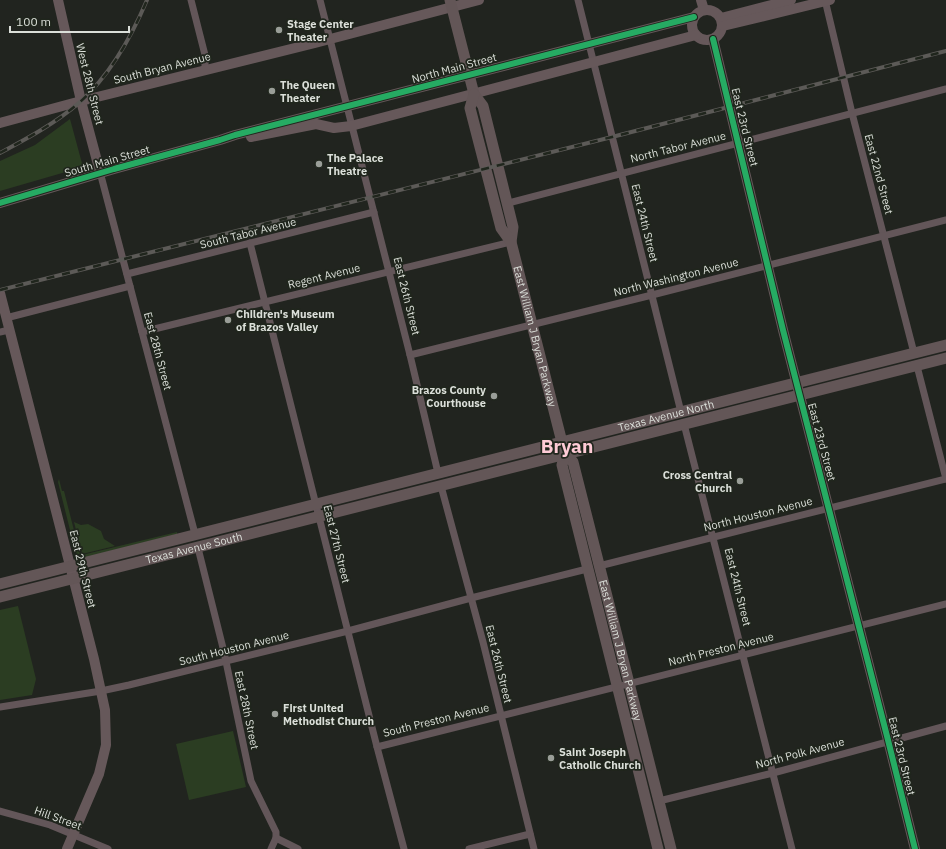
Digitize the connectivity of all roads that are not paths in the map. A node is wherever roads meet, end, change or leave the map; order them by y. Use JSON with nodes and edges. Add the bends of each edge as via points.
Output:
{"nodes":[{"id":1,"x":58,"y":0,"type":"edge"},
{"id":2,"x":191,"y":0,"type":"edge"},
{"id":3,"x":320,"y":0,"type":"edge"},
{"id":4,"x":480,"y":0,"type":"edge"},
{"id":5,"x":578,"y":0,"type":"edge"},
{"id":6,"x":791,"y":0,"type":"edge"},
{"id":7,"x":827,"y":0,"type":"edge"},
{"id":8,"x":451,"y":3,"type":"edge"},
{"id":9,"x":703,"y":5,"type":"edge"},
{"id":10,"x":694,"y":17,"type":"junction"},
{"id":11,"x":722,"y":22,"type":"junction"},
{"id":12,"x":696,"y":35,"type":"junction"},
{"id":13,"x":330,"y":39,"type":"junction"},
{"id":14,"x":713,"y":39,"type":"junction"},
{"id":15,"x":589,"y":43,"type":"junction"},
{"id":16,"x":594,"y":62,"type":"junction"},
{"id":17,"x":206,"y":70,"type":"junction"},
{"id":18,"x":469,"y":75,"type":"junction"},
{"id":19,"x":946,"y":89,"type":"edge"},
{"id":20,"x":474,"y":94,"type":"junction"},
{"id":21,"x":81,"y":101,"type":"junction"},
{"id":22,"x":346,"y":107,"type":"junction"},
{"id":23,"x":852,"y":113,"type":"junction"},
{"id":24,"x":0,"y":123,"type":"edge"},
{"id":25,"x":351,"y":126,"type":"junction"},
{"id":26,"x":220,"y":140,"type":"junction"},
{"id":27,"x":738,"y":143,"type":"junction"},
{"id":28,"x":100,"y":172,"type":"junction"},
{"id":29,"x":622,"y":173,"type":"junction"},
{"id":30,"x":0,"y":203,"type":"edge"},
{"id":31,"x":508,"y":203,"type":"junction"},
{"id":32,"x":374,"y":212,"type":"junction"},
{"id":33,"x":946,"y":220,"type":"edge"},
{"id":34,"x":884,"y":236,"type":"junction"},
{"id":35,"x":510,"y":242,"type":"junction"},
{"id":36,"x":250,"y":243,"type":"junction"},
{"id":37,"x":768,"y":265,"type":"junction"},
{"id":38,"x":389,"y":272,"type":"junction"},
{"id":39,"x":127,"y":274,"type":"junction"},
{"id":40,"x":130,"y":286,"type":"junction"},
{"id":41,"x":0,"y":292,"type":"edge"},
{"id":42,"x":652,"y":295,"type":"junction"},
{"id":43,"x":265,"y":302,"type":"junction"},
{"id":44,"x":6,"y":318,"type":"junction"},
{"id":45,"x":532,"y":325,"type":"junction"},
{"id":46,"x":4,"y":331,"type":"edge"},
{"id":47,"x":142,"y":332,"type":"junction"},
{"id":48,"x":946,"y":345,"type":"edge"},
{"id":49,"x":914,"y":353,"type":"junction"},
{"id":50,"x":410,"y":354,"type":"junction"},
{"id":51,"x":946,"y":358,"type":"edge"},
{"id":52,"x":917,"y":366,"type":"junction"},
{"id":53,"x":797,"y":382,"type":"junction"},
{"id":54,"x":800,"y":395,"type":"junction"},
{"id":55,"x":681,"y":412,"type":"junction"},
{"id":56,"x":684,"y":424,"type":"junction"},
{"id":57,"x":562,"y":442,"type":"junction"},
{"id":58,"x":565,"y":454,"type":"junction"},
{"id":59,"x":438,"y":473,"type":"junction"},
{"id":60,"x":946,"y":479,"type":"edge"},
{"id":61,"x":386,"y":486,"type":"joint"},
{"id":62,"x":442,"y":486,"type":"junction"},
{"id":63,"x":389,"y":499,"type":"joint"},
{"id":64,"x":316,"y":504,"type":"junction"},
{"id":65,"x":829,"y":508,"type":"junction"},
{"id":66,"x":319,"y":516,"type":"junction"},
{"id":67,"x":195,"y":534,"type":"junction"},
{"id":68,"x":714,"y":536,"type":"junction"},
{"id":69,"x":198,"y":548,"type":"junction"},
{"id":70,"x":599,"y":566,"type":"junction"},
{"id":71,"x":70,"y":567,"type":"junction"},
{"id":72,"x":587,"y":569,"type":"junction"},
{"id":73,"x":73,"y":579,"type":"junction"},
{"id":74,"x":0,"y":584,"type":"edge"},
{"id":75,"x":0,"y":597,"type":"edge"},
{"id":76,"x":471,"y":598,"type":"junction"},
{"id":77,"x":946,"y":604,"type":"edge"},
{"id":78,"x":859,"y":625,"type":"junction"},
{"id":79,"x":348,"y":631,"type":"junction"},
{"id":80,"x":743,"y":655,"type":"junction"},
{"id":81,"x":226,"y":662,"type":"junction"},
{"id":82,"x":629,"y":683,"type":"junction"},
{"id":83,"x":617,"y":686,"type":"junction"},
{"id":84,"x":101,"y":691,"type":"junction"},
{"id":85,"x":0,"y":706,"type":"edge"},
{"id":86,"x":501,"y":715,"type":"junction"},
{"id":87,"x":946,"y":726,"type":"edge"},
{"id":88,"x":888,"y":740,"type":"junction"},
{"id":89,"x":377,"y":746,"type":"junction"},
{"id":90,"x":773,"y":773,"type":"junction"},
{"id":91,"x":659,"y":801,"type":"junction"},
{"id":92,"x":0,"y":811,"type":"edge"},
{"id":93,"x":74,"y":834,"type":"junction"},
{"id":94,"x":530,"y":834,"type":"junction"},
{"id":95,"x":276,"y":838,"type":"junction"},
{"id":96,"x":67,"y":849,"type":"edge"},
{"id":97,"x":108,"y":849,"type":"edge"},
{"id":98,"x":271,"y":849,"type":"edge"},
{"id":99,"x":298,"y":849,"type":"edge"},
{"id":100,"x":404,"y":849,"type":"edge"},
{"id":101,"x":469,"y":849,"type":"edge"},
{"id":102,"x":534,"y":849,"type":"edge"},
{"id":103,"x":658,"y":849,"type":"edge"},
{"id":104,"x":671,"y":849,"type":"edge"},
{"id":105,"x":792,"y":849,"type":"edge"},
{"id":106,"x":915,"y":849,"type":"edge"}],
"edges":[{"from":1,"to":21,"type":"street","name":"West 28th Street"},
{"from":2,"to":17,"type":"street","via":[[205,55]]},
{"from":3,"to":13,"type":"street","name":"East 26th Street"},
{"from":4,"to":8,"type":"street","name":"South Bryan Avenue"},
{"from":5,"to":15,"type":"street","name":"East 24th Street"},
{"from":6,"to":11,"type":"street"},
{"from":7,"to":11,"type":"street"},
{"from":7,"to":23,"type":"street","name":"East 22nd Street"},
{"from":8,"to":13,"type":"street","name":"South Bryan Avenue"},
{"from":8,"to":18,"type":"main road"},
{"from":9,"to":10,"type":"street"},
{"from":9,"to":11,"type":"street","via":[[714,11]]},
{"from":10,"to":12,"type":"street","via":[[692,26]]},
{"from":10,"to":15,"type":"street","name":"North Main Street"},
{"from":11,"to":14,"type":"street","via":[[719,35]]},
{"from":12,"to":14,"type":"street","via":[[703,40]]},
{"from":12,"to":16,"type":"street"},
{"from":13,"to":17,"type":"street","name":"South Bryan Avenue"},
{"from":13,"to":22,"type":"street","name":"East 26th Street"},
{"from":14,"to":27,"type":"street","name":"East 23rd Street"},
{"from":15,"to":16,"type":"street","name":"East 24th Street"},
{"from":15,"to":18,"type":"street","name":"North Main Street"},
{"from":16,"to":20,"type":"street"},
{"from":16,"to":29,"type":"street","name":"East 24th Street"},
{"from":17,"to":21,"type":"street","name":"South Bryan Avenue"},
{"from":18,"to":20,"type":"main road"},
{"from":18,"to":22,"type":"street","name":"North Main Street"},
{"from":19,"to":23,"type":"street","name":"North Tabor Avenue"},
{"from":20,"to":25,"type":"street"},
{"from":20,"to":31,"type":"main road","name":"East William J Bryan Parkway","via":[[483,106]]},
{"from":20,"to":35,"type":"main road","name":"East William J Bryan Parkway","via":[[470,108],[501,228]]},
{"from":21,"to":24,"type":"street","name":"South Bryan Avenue"},
{"from":21,"to":28,"type":"street","name":"West 28th Street"},
{"from":22,"to":25,"type":"street","name":"East 26th Street"},
{"from":22,"to":26,"type":"street","name":"North Main Street"},
{"from":23,"to":27,"type":"street","name":"North Tabor Avenue"},
{"from":23,"to":34,"type":"street","name":"East 22nd Street"},
{"from":25,"to":26,"type":"street","via":[[334,128],[316,124],[235,141]]},
{"from":25,"to":32,"type":"street","name":"East 26th Street"},
{"from":26,"to":28,"type":"street","name":"South Main Street"},
{"from":27,"to":29,"type":"street","name":"North Tabor Avenue"},
{"from":27,"to":37,"type":"street","name":"East 23rd Street"},
{"from":28,"to":30,"type":"street","name":"South Main Street"},
{"from":28,"to":39,"type":"street","name":"East 28th Street"},
{"from":29,"to":31,"type":"street","name":"North Tabor Avenue"},
{"from":29,"to":42,"type":"street","name":"East 24th Street"},
{"from":31,"to":35,"type":"main road","name":"East William J Bryan Parkway","via":[[513,227]]},
{"from":32,"to":36,"type":"street","name":"South Tabor Avenue"},
{"from":32,"to":38,"type":"street","name":"East 26th Street"},
{"from":33,"to":34,"type":"street","name":"North Washington Avenue"},
{"from":34,"to":37,"type":"street","name":"North Washington Avenue"},
{"from":34,"to":49,"type":"street","name":"East 22nd Street"},
{"from":35,"to":38,"type":"street","name":"Regent Avenue"},
{"from":35,"to":45,"type":"main road","name":"East William J Bryan Parkway"},
{"from":36,"to":39,"type":"street","name":"South Tabor Avenue"},
{"from":36,"to":43,"type":"street","name":"East 27th Street"},
{"from":37,"to":42,"type":"street","name":"North Washington Avenue"},
{"from":37,"to":53,"type":"street","name":"East 23rd Street"},
{"from":38,"to":43,"type":"street","name":"Regent Avenue"},
{"from":38,"to":50,"type":"street","name":"East 26th Street"},
{"from":39,"to":40,"type":"street","name":"East 28th Street"},
{"from":40,"to":44,"type":"street"},
{"from":40,"to":47,"type":"street","name":"East 28th Street"},
{"from":41,"to":44,"type":"street","name":"East 29th Street"},
{"from":42,"to":45,"type":"street","name":"North Washington Avenue"},
{"from":42,"to":55,"type":"street","name":"East 24th Street"},
{"from":43,"to":47,"type":"street","name":"Regent Avenue"},
{"from":43,"to":64,"type":"street","name":"East 27th Street"},
{"from":44,"to":46,"type":"street","name":"East 29th Street"},
{"from":45,"to":50,"type":"street","name":"North Washington Avenue"},
{"from":45,"to":57,"type":"main road","name":"East William J Bryan Parkway"},
{"from":46,"to":71,"type":"street","name":"East 29th Street"},
{"from":47,"to":67,"type":"street","name":"East 28th Street"},
{"from":48,"to":49,"type":"main road","name":"Texas Avenue North"},
{"from":49,"to":53,"type":"main road","name":"Texas Avenue North"},
{"from":50,"to":59,"type":"street","name":"East 26th Street"},
{"from":51,"to":52,"type":"main road","name":"Texas Avenue North"},
{"from":52,"to":54,"type":"main road","name":"Texas Avenue North"},
{"from":52,"to":60,"type":"street"},
{"from":53,"to":54,"type":"street","name":"East 23rd Street"},
{"from":53,"to":55,"type":"main road","name":"Texas Avenue North"},
{"from":54,"to":56,"type":"main road","name":"Texas Avenue North"},
{"from":54,"to":65,"type":"street","name":"East 23rd Street"},
{"from":55,"to":57,"type":"main road","name":"Texas Avenue North"},
{"from":56,"to":58,"type":"main road","name":"Texas Avenue North"},
{"from":56,"to":68,"type":"street","name":"East 24th Street"},
{"from":57,"to":58,"type":"main road","name":"East William J Bryan Parkway"},
{"from":57,"to":59,"type":"main road","name":"Texas Avenue North"},
{"from":58,"to":62,"type":"main road","name":"Texas Avenue North"},
{"from":58,"to":70,"type":"main road","name":"East William J Bryan Parkway","via":[[573,462]]},
{"from":58,"to":72,"type":"main road","name":"East William J Bryan Parkway","via":[[562,465]]},
{"from":59,"to":61,"type":"main road","name":"Texas Avenue North"},
{"from":60,"to":65,"type":"street","name":"North Houston Avenue"},
{"from":61,"to":64,"type":"main road","name":"Texas Avenue South"},
{"from":62,"to":63,"type":"main road","name":"Texas Avenue North"},
{"from":62,"to":76,"type":"street","name":"East 26th Street"},
{"from":63,"to":66,"type":"main road","name":"Texas Avenue South"},
{"from":64,"to":66,"type":"street","name":"East 27th Street"},
{"from":64,"to":67,"type":"main road","name":"Texas Avenue South"},
{"from":65,"to":68,"type":"street","name":"North Houston Avenue"},
{"from":65,"to":78,"type":"street","name":"East 23rd Street"},
{"from":66,"to":69,"type":"main road","name":"Texas Avenue South"},
{"from":66,"to":79,"type":"street","name":"East 27th Street"},
{"from":67,"to":71,"type":"main road","name":"Texas Avenue South"},
{"from":68,"to":70,"type":"street","name":"North Houston Avenue"},
{"from":68,"to":80,"type":"street","name":"East 24th Street"},
{"from":69,"to":73,"type":"main road","name":"Texas Avenue South"},
{"from":69,"to":81,"type":"street","name":"East 28th Street"},
{"from":70,"to":82,"type":"main road","name":"East William J Bryan Parkway"},
{"from":71,"to":73,"type":"street","name":"East 29th Street"},
{"from":71,"to":74,"type":"main road","name":"Texas Avenue South"},
{"from":72,"to":76,"type":"street"},
{"from":72,"to":83,"type":"main road","name":"East William J Bryan Parkway"},
{"from":73,"to":75,"type":"main road","name":"Texas Avenue South"},
{"from":73,"to":84,"type":"street","name":"East 29th Street"},
{"from":76,"to":79,"type":"street","name":"South Houston Avenue"},
{"from":76,"to":86,"type":"street","name":"East 26th Street"},
{"from":77,"to":78,"type":"street","name":"North Preston Avenue"},
{"from":78,"to":80,"type":"street","name":"North Preston Avenue"},
{"from":78,"to":88,"type":"street","name":"East 23rd Street"},
{"from":79,"to":81,"type":"street","name":"South Houston Avenue"},
{"from":79,"to":89,"type":"street","name":"East 27th Street"},
{"from":80,"to":82,"type":"street","name":"North Preston Avenue"},
{"from":80,"to":90,"type":"street","name":"East 24th Street"},
{"from":81,"to":84,"type":"street","name":"South Houston Avenue"},
{"from":81,"to":95,"type":"street","name":"East 28th Street","via":[[251,781],[273,824]]},
{"from":82,"to":83,"type":"street","name":"North Preston Avenue"},
{"from":82,"to":91,"type":"main road","name":"East William J Bryan Parkway"},
{"from":83,"to":86,"type":"street","name":"North Preston Avenue"},
{"from":83,"to":103,"type":"main road","name":"East William J Bryan Parkway"},
{"from":84,"to":85,"type":"street","name":"South Houston Avenue"},
{"from":84,"to":93,"type":"street","name":"East 29th Street","via":[[107,728],[104,760]]},
{"from":86,"to":89,"type":"street","name":"South Preston Avenue"},
{"from":86,"to":94,"type":"street","name":"East 26th Street"},
{"from":87,"to":88,"type":"street","name":"North Polk Avenue"},
{"from":88,"to":90,"type":"street","name":"North Polk Avenue"},
{"from":88,"to":106,"type":"street","name":"East 23rd Street"},
{"from":89,"to":100,"type":"street","name":"East 27th Street"},
{"from":90,"to":91,"type":"street","name":"North Polk Avenue"},
{"from":90,"to":105,"type":"street","name":"East 24th Street"},
{"from":91,"to":104,"type":"main road","name":"East William J Bryan Parkway"},
{"from":92,"to":93,"type":"street","name":"Hill Street"},
{"from":93,"to":96,"type":"street","name":"East 29th Street"},
{"from":93,"to":97,"type":"street","name":"Hill Street"},
{"from":94,"to":101,"type":"street"},
{"from":94,"to":102,"type":"street","name":"East 26th Street"},
{"from":95,"to":98,"type":"street"},
{"from":95,"to":99,"type":"street"}]}
